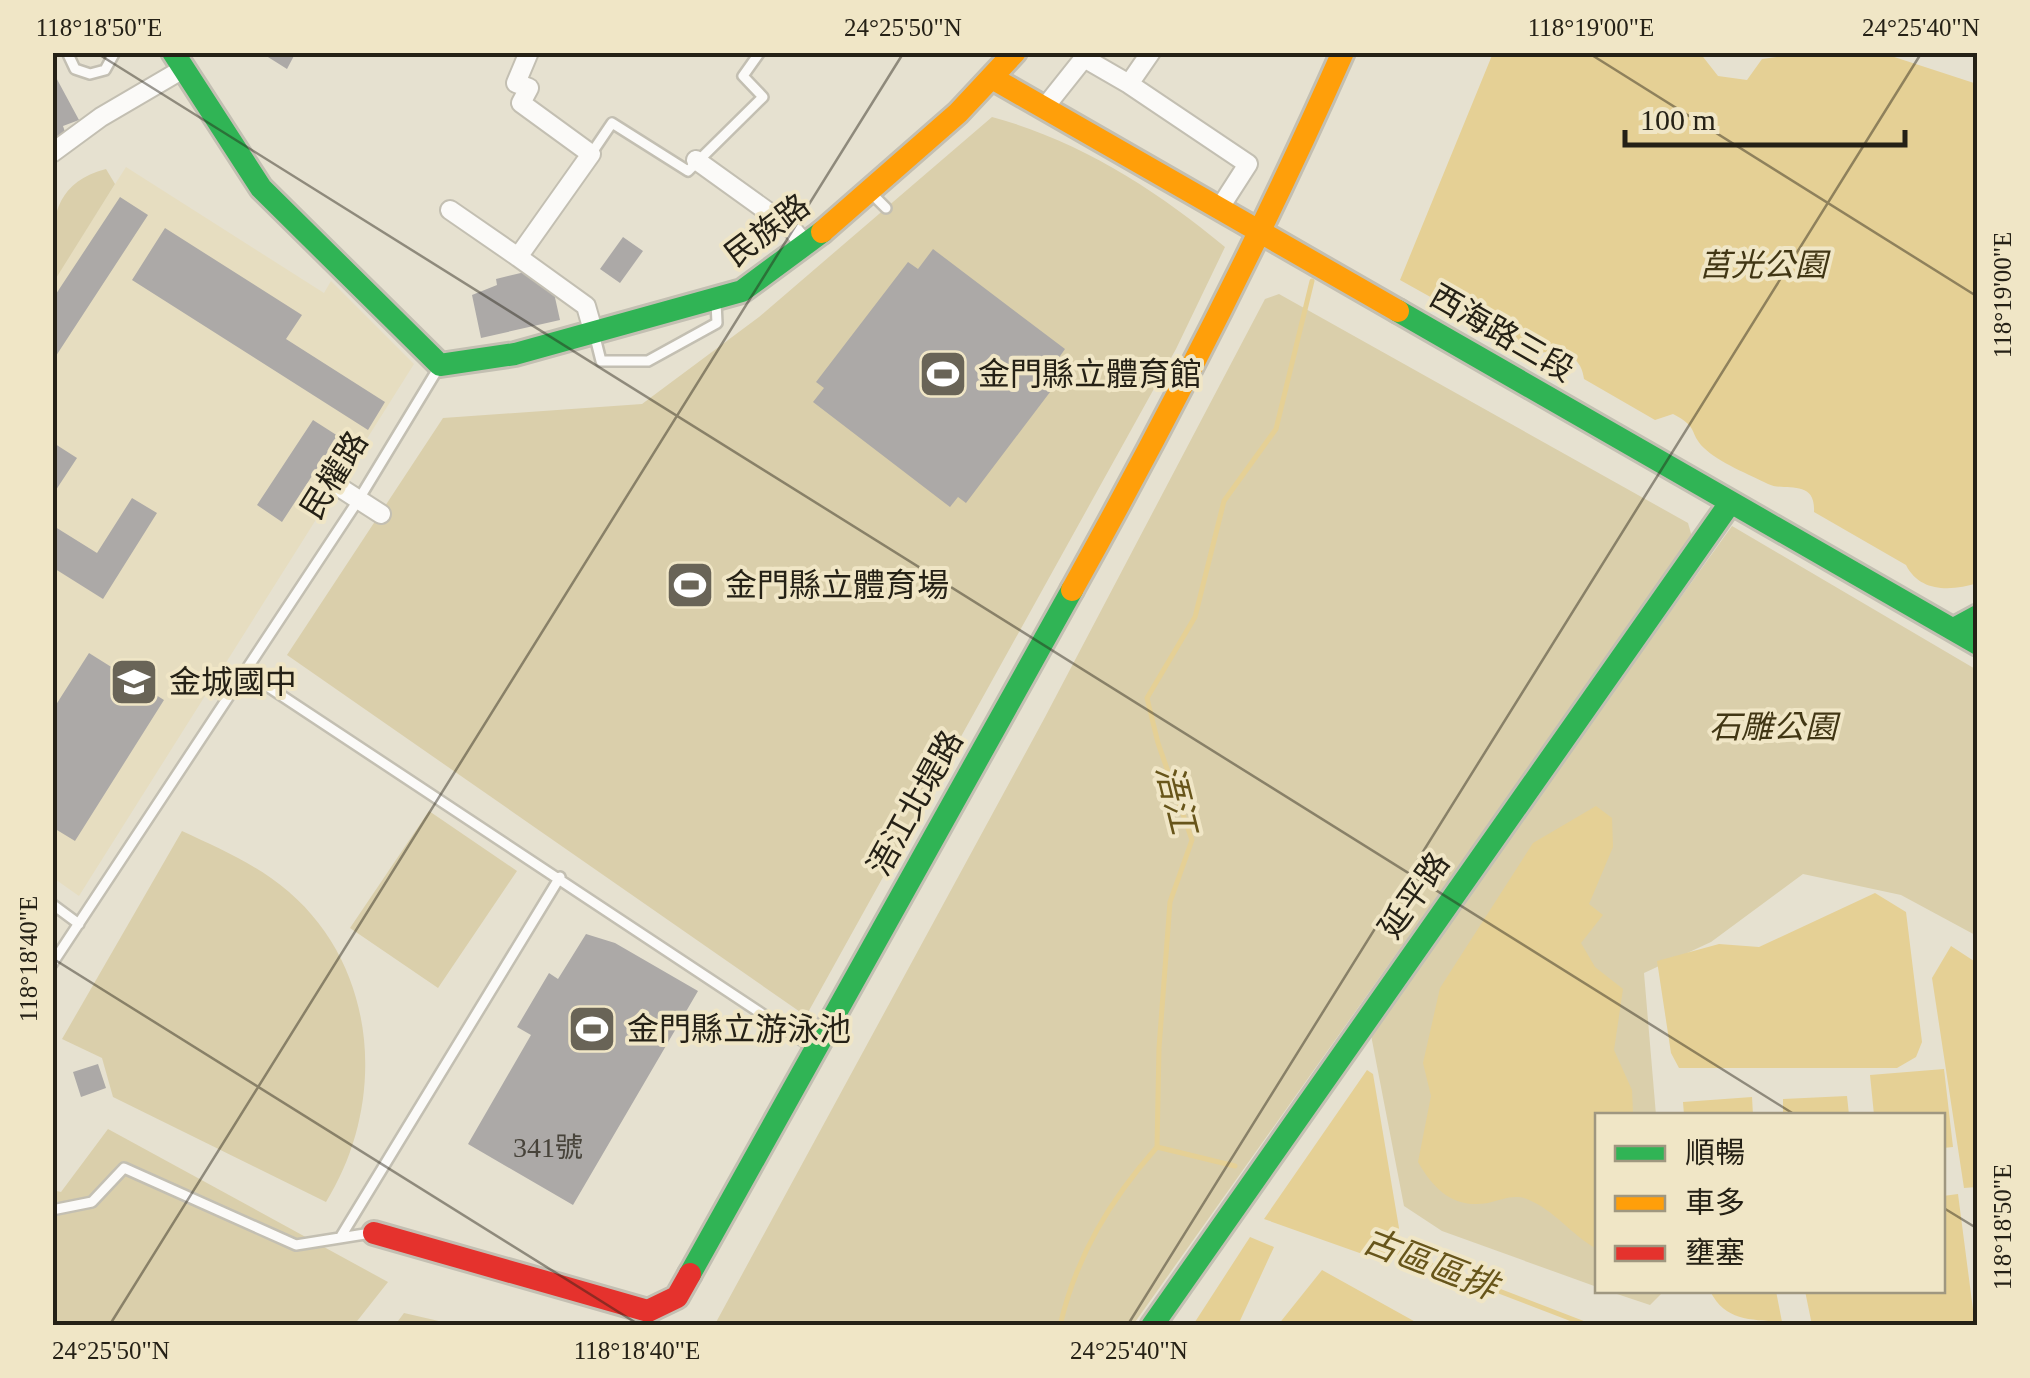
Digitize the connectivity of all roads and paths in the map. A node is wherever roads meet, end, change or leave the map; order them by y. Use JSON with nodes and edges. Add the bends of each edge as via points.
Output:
{"nodes":[{"id":1,"x":67,"y":52,"type":"edge"},
{"id":2,"x":115,"y":52,"type":"edge"},
{"id":3,"x":529,"y":52,"type":"edge"},
{"id":4,"x":760,"y":52,"type":"edge"},
{"id":5,"x":1015,"y":52,"type":"edge"},
{"id":6,"x":1150,"y":52,"type":"edge"},
{"id":7,"x":1342,"y":52,"type":"edge"},
{"id":8,"x":178,"y":61,"type":"edge"},
{"id":9,"x":994,"y":78,"type":"junction"},
{"id":10,"x":1129,"y":84,"type":"junction"},
{"id":11,"x":1045,"y":108,"type":"junction"},
{"id":12,"x":52,"y":153,"type":"edge"},
{"id":13,"x":590,"y":154,"type":"junction"},
{"id":14,"x":696,"y":160,"type":"junction"},
{"id":15,"x":868,"y":190,"type":"junction"},
{"id":16,"x":1221,"y":206,"type":"junction"},
{"id":17,"x":886,"y":208,"type":"dead end"},
{"id":18,"x":450,"y":210,"type":"dead end"},
{"id":19,"x":1264,"y":232,"type":"junction"},
{"id":20,"x":806,"y":246,"type":"junction"},
{"id":21,"x":518,"y":257,"type":"junction"},
{"id":22,"x":716,"y":302,"type":"junction"},
{"id":23,"x":594,"y":334,"type":"junction"},
{"id":24,"x":440,"y":364,"type":"junction"},
{"id":25,"x":339,"y":486,"type":"dead end"},
{"id":26,"x":358,"y":499,"type":"junction"},
{"id":27,"x":1730,"y":503,"type":"junction"},
{"id":28,"x":381,"y":514,"type":"dead end"},
{"id":29,"x":1978,"y":616,"type":"edge"},
{"id":30,"x":1954,"y":629,"type":"junction"},
{"id":31,"x":1978,"y":644,"type":"edge"},
{"id":32,"x":246,"y":672,"type":"junction"},
{"id":33,"x":560,"y":876,"type":"junction"},
{"id":34,"x":52,"y":904,"type":"edge"},
{"id":35,"x":79,"y":924,"type":"junction"},
{"id":36,"x":52,"y":964,"type":"edge"},
{"id":37,"x":816,"y":1049,"type":"junction"},
{"id":38,"x":52,"y":1210,"type":"edge"},
{"id":39,"x":374,"y":1233,"type":"joint"},
{"id":40,"x":340,"y":1238,"type":"junction"},
{"id":41,"x":1152,"y":1326,"type":"edge"}],
"edges":[{"from":1,"to":2,"type":"lane","via":[[75,69],[90,74],[105,70]]},
{"from":3,"to":13,"type":"street","via":[[516,82],[529,88],[521,103]]},
{"from":4,"to":14,"type":"lane","via":[[743,76],[763,97]]},
{"from":5,"to":9,"type":"street","name":"民族路"},
{"from":6,"to":10,"type":"street"},
{"from":7,"to":19,"type":"street","name":"浯江北堤路"},
{"from":8,"to":12,"type":"street"},
{"from":8,"to":24,"type":"street","via":[[260,188]]},
{"from":9,"to":11,"type":"street","name":"西海路三段"},
{"from":9,"to":15,"type":"street","name":"民族路"},
{"from":10,"to":11,"type":"street","via":[[1084,58]]},
{"from":10,"to":16,"type":"street","via":[[1248,164]]},
{"from":11,"to":16,"type":"street","name":"西海路三段"},
{"from":13,"to":14,"type":"lane","via":[[612,123],[688,171]]},
{"from":13,"to":21,"type":"street"},
{"from":14,"to":20,"type":"street"},
{"from":15,"to":17,"type":"lane"},
{"from":15,"to":20,"type":"street","name":"民族路"},
{"from":16,"to":19,"type":"street","name":"西海路三段"},
{"from":18,"to":21,"type":"street"},
{"from":19,"to":27,"type":"street","name":"西海路三段"},
{"from":19,"to":37,"type":"street","name":"浯江北堤路","via":[[1166,422]]},
{"from":20,"to":22,"type":"street","name":"民族路","via":[[760,281]]},
{"from":21,"to":23,"type":"street","via":[[586,306]]},
{"from":22,"to":23,"type":"street","name":"民族路"},
{"from":22,"to":23,"type":"lane","via":[[717,323],[648,361],[601,361]]},
{"from":23,"to":24,"type":"street","name":"民族路"},
{"from":24,"to":26,"type":"lane","name":"民權路"},
{"from":25,"to":26,"type":"street"},
{"from":26,"to":28,"type":"street"},
{"from":26,"to":32,"type":"lane","name":"民權路"},
{"from":27,"to":30,"type":"street","name":"西海路三段"},
{"from":27,"to":41,"type":"street","name":"延平路"},
{"from":29,"to":30,"type":"street"},
{"from":30,"to":31,"type":"street","name":"西海路三段"},
{"from":32,"to":33,"type":"lane"},
{"from":32,"to":35,"type":"lane","name":"民權路"},
{"from":33,"to":37,"type":"lane"},
{"from":33,"to":40,"type":"lane"},
{"from":34,"to":35,"type":"lane"},
{"from":35,"to":36,"type":"lane","name":"民權路"},
{"from":37,"to":39,"type":"street","name":"浯江北堤路","via":[[677,1297],[648,1311]]},
{"from":38,"to":40,"type":"lane","via":[[92,1202],[124,1168],[296,1245]]},
{"from":39,"to":40,"type":"lane"}]}
